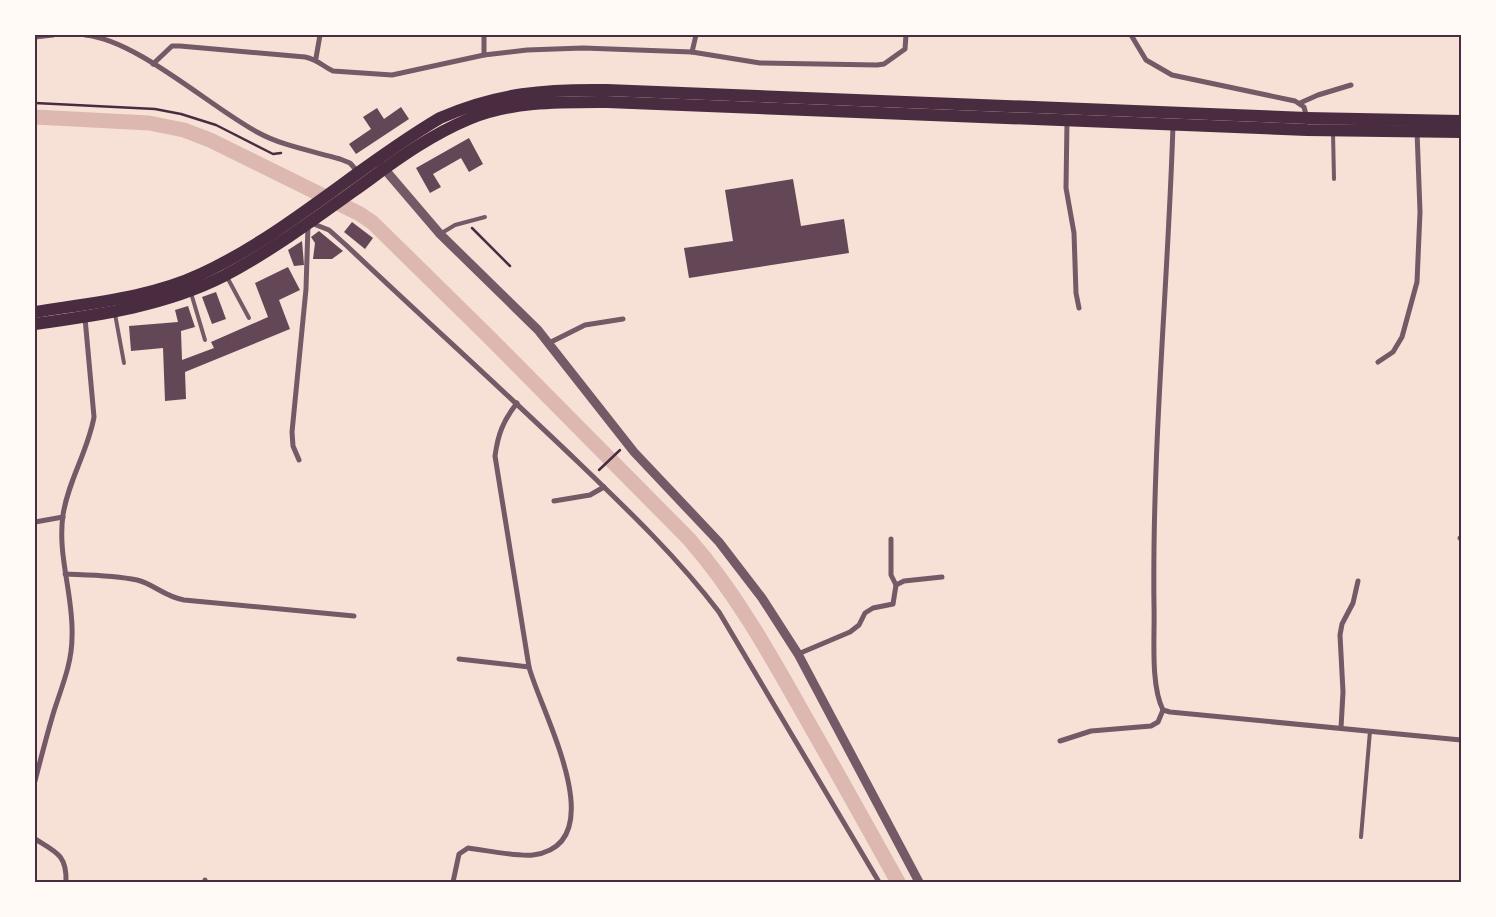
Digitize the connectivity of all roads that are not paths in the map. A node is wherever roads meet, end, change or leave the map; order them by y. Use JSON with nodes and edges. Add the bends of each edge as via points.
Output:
{"nodes":[{"id":1,"x":53,"y":35,"type":"edge"},
{"id":2,"x":85,"y":35,"type":"edge"},
{"id":3,"x":320,"y":35,"type":"edge"},
{"id":4,"x":484,"y":35,"type":"edge"},
{"id":5,"x":696,"y":35,"type":"edge"},
{"id":6,"x":906,"y":35,"type":"edge"},
{"id":7,"x":1130,"y":35,"type":"edge"},
{"id":8,"x":35,"y":36,"type":"edge"},
{"id":9,"x":692,"y":52,"type":"junction"},
{"id":10,"x":484,"y":55,"type":"junction"},
{"id":11,"x":316,"y":58,"type":"junction"},
{"id":12,"x":153,"y":64,"type":"junction"},
{"id":13,"x":1351,"y":85,"type":"dead end"},
{"id":14,"x":1300,"y":103,"type":"junction"},
{"id":15,"x":1173,"y":119,"type":"junction"},
{"id":16,"x":1067,"y":120,"type":"junction"},
{"id":17,"x":1461,"y":121,"type":"edge"},
{"id":18,"x":1307,"y":124,"type":"junction"},
{"id":19,"x":1417,"y":126,"type":"junction"},
{"id":20,"x":1333,"y":130,"type":"junction"},
{"id":21,"x":1461,"y":132,"type":"edge"},
{"id":22,"x":378,"y":168,"type":"junction"},
{"id":23,"x":357,"y":179,"type":"junction"},
{"id":24,"x":1334,"y":179,"type":"dead end"},
{"id":25,"x":308,"y":215,"type":"junction"},
{"id":26,"x":485,"y":217,"type":"dead end"},
{"id":27,"x":440,"y":234,"type":"junction"},
{"id":28,"x":223,"y":269,"type":"junction"},
{"id":29,"x":190,"y":291,"type":"junction"},
{"id":30,"x":1079,"y":308,"type":"dead end"},
{"id":31,"x":84,"y":311,"type":"junction"},
{"id":32,"x":35,"y":312,"type":"edge"},
{"id":33,"x":115,"y":312,"type":"junction"},
{"id":34,"x":249,"y":318,"type":"dead end"},
{"id":35,"x":623,"y":319,"type":"dead end"},
{"id":36,"x":35,"y":324,"type":"edge"},
{"id":37,"x":204,"y":340,"type":"dead end"},
{"id":38,"x":549,"y":343,"type":"junction"},
{"id":39,"x":1378,"y":362,"type":"dead end"},
{"id":40,"x":124,"y":363,"type":"dead end"},
{"id":41,"x":517,"y":403,"type":"junction"},
{"id":42,"x":299,"y":460,"type":"dead end"},
{"id":43,"x":604,"y":487,"type":"junction"},
{"id":44,"x":554,"y":501,"type":"dead end"},
{"id":45,"x":63,"y":516,"type":"junction"},
{"id":46,"x":35,"y":522,"type":"edge"},
{"id":47,"x":891,"y":539,"type":"dead end"},
{"id":48,"x":65,"y":574,"type":"junction"},
{"id":49,"x":942,"y":577,"type":"dead end"},
{"id":50,"x":1358,"y":581,"type":"dead end"},
{"id":51,"x":896,"y":585,"type":"junction"},
{"id":52,"x":354,"y":616,"type":"dead end"},
{"id":53,"x":798,"y":654,"type":"junction"},
{"id":54,"x":460,"y":659,"type":"dead end"},
{"id":55,"x":529,"y":667,"type":"junction"},
{"id":56,"x":1163,"y":710,"type":"junction"},
{"id":57,"x":1341,"y":728,"type":"junction"},
{"id":58,"x":1370,"y":732,"type":"junction"},
{"id":59,"x":1461,"y":740,"type":"edge"},
{"id":60,"x":1060,"y":741,"type":"dead end"},
{"id":61,"x":35,"y":781,"type":"edge"},
{"id":62,"x":1361,"y":837,"type":"dead end"},
{"id":63,"x":35,"y":839,"type":"edge"},
{"id":64,"x":66,"y":882,"type":"edge"},
{"id":65,"x":452,"y":882,"type":"edge"},
{"id":66,"x":879,"y":882,"type":"edge"},
{"id":67,"x":919,"y":882,"type":"edge"}],
"edges":[{"from":1,"to":8,"type":"street"},
{"from":2,"to":12,"type":"street","via":[[128,49]]},
{"from":3,"to":11,"type":"street"},
{"from":4,"to":10,"type":"street"},
{"from":5,"to":9,"type":"street"},
{"from":6,"to":9,"type":"street","via":[[905,49],[878,65],[760,63]]},
{"from":7,"to":14,"type":"street","via":[[1146,60],[1172,75]]},
{"from":9,"to":10,"type":"street","via":[[583,48]]},
{"from":10,"to":11,"type":"street","via":[[392,75],[333,71]]},
{"from":11,"to":12,"type":"street","via":[[172,46]]},
{"from":12,"to":23,"type":"street","via":[[257,132],[350,163]]},
{"from":13,"to":14,"type":"street"},
{"from":14,"to":18,"type":"street","via":[[1304,107]]},
{"from":15,"to":16,"type":"main road"},
{"from":15,"to":18,"type":"main road"},
{"from":15,"to":22,"type":"main road","via":[[579,89],[516,94],[469,106],[426,127]]},
{"from":15,"to":56,"type":"street","via":[[1166,306],[1158,402],[1154,561],[1155,672]]},
{"from":16,"to":22,"type":"main road","via":[[607,102],[554,103],[496,110],[470,118]]},
{"from":16,"to":30,"type":"street","via":[[1066,188],[1074,233]]},
{"from":17,"to":19,"type":"main road"},
{"from":18,"to":19,"type":"main road"},
{"from":18,"to":20,"type":"main road"},
{"from":19,"to":20,"type":"main road"},
{"from":19,"to":21,"type":"main road"},
{"from":19,"to":39,"type":"street","via":[[1420,212],[1417,282],[1402,337],[1393,352]]},
{"from":20,"to":24,"type":"lane"},
{"from":22,"to":23,"type":"main road"},
{"from":22,"to":27,"type":"street"},
{"from":23,"to":25,"type":"main road"},
{"from":25,"to":28,"type":"main road"},
{"from":25,"to":41,"type":"street","via":[[347,246]]},
{"from":25,"to":42,"type":"street","via":[[306,289],[292,432]]},
{"from":26,"to":27,"type":"lane","via":[[448,228]]},
{"from":27,"to":38,"type":"street"},
{"from":28,"to":29,"type":"main road"},
{"from":28,"to":31,"type":"main road"},
{"from":28,"to":34,"type":"lane"},
{"from":29,"to":33,"type":"main road"},
{"from":29,"to":37,"type":"lane"},
{"from":31,"to":32,"type":"main road"},
{"from":31,"to":33,"type":"main road"},
{"from":31,"to":36,"type":"main road"},
{"from":31,"to":45,"type":"street","via":[[94,417]]},
{"from":33,"to":40,"type":"lane"},
{"from":35,"to":38,"type":"street","via":[[585,325]]},
{"from":38,"to":53,"type":"street","via":[[634,452],[719,542],[762,598]]},
{"from":41,"to":43,"type":"street"},
{"from":41,"to":55,"type":"street","via":[[504,419],[495,456]]},
{"from":43,"to":44,"type":"street","via":[[590,495]]},
{"from":43,"to":66,"type":"street","via":[[700,587],[719,612]]},
{"from":45,"to":46,"type":"street"},
{"from":45,"to":48,"type":"street"},
{"from":47,"to":51,"type":"street","via":[[891,575]]},
{"from":48,"to":52,"type":"street","via":[[138,580],[163,595],[184,600]]},
{"from":48,"to":61,"type":"street","via":[[72,613],[72,640],[67,674]]},
{"from":49,"to":51,"type":"street","via":[[904,581]]},
{"from":50,"to":57,"type":"street","via":[[1340,635]]},
{"from":51,"to":53,"type":"street","via":[[893,604],[873,608],[850,632]]},
{"from":53,"to":67,"type":"street"},
{"from":54,"to":55,"type":"street"},
{"from":55,"to":65,"type":"street","via":[[563,760],[572,795],[567,834],[550,850],[532,855],[462,850]]},
{"from":56,"to":57,"type":"street"},
{"from":56,"to":60,"type":"street","via":[[1158,722],[1151,726],[1091,731]]},
{"from":57,"to":58,"type":"street"},
{"from":58,"to":59,"type":"street"},
{"from":58,"to":62,"type":"lane"},
{"from":63,"to":64,"type":"street","via":[[59,853],[66,868]]}]}
